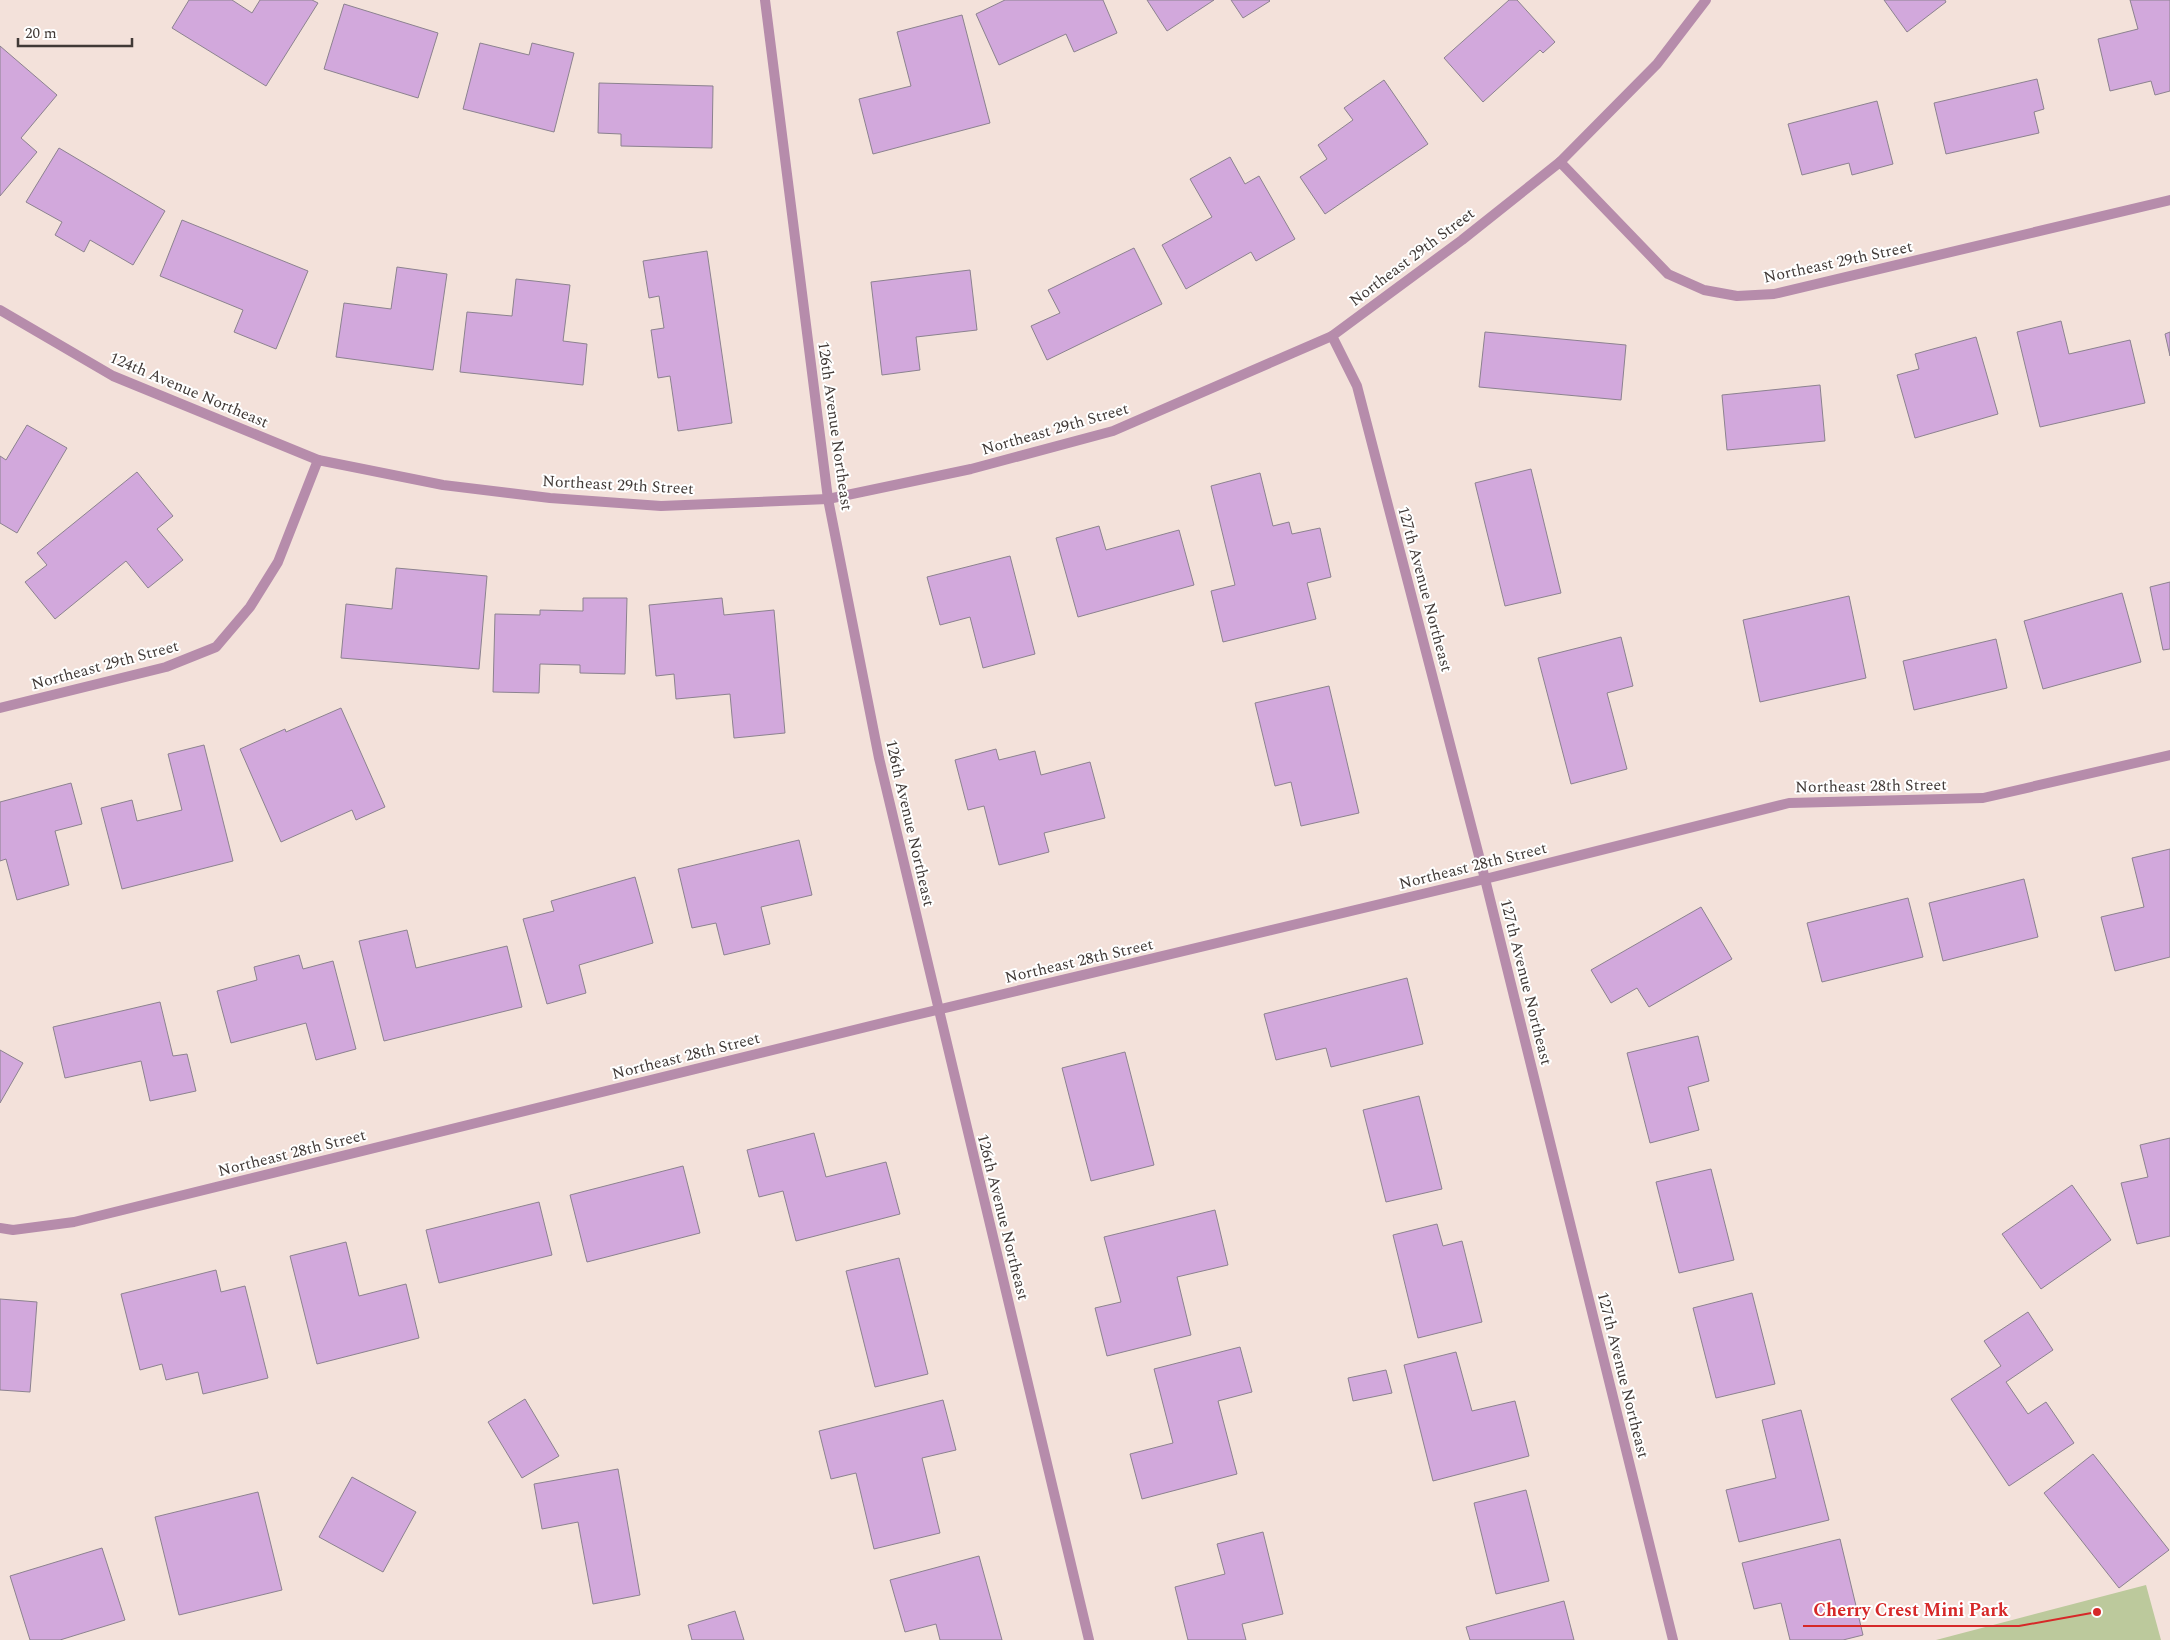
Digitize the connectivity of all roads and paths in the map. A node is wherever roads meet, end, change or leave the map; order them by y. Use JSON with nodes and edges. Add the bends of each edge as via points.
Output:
{"nodes":[{"id":1,"x":765,"y":0,"type":"edge"},
{"id":2,"x":1706,"y":0,"type":"edge"},
{"id":3,"x":1560,"y":162,"type":"junction"},
{"id":4,"x":2170,"y":200,"type":"edge"},
{"id":5,"x":0,"y":310,"type":"edge"},
{"id":6,"x":1332,"y":336,"type":"junction"},
{"id":7,"x":318,"y":460,"type":"junction"},
{"id":8,"x":828,"y":499,"type":"junction"},
{"id":9,"x":0,"y":708,"type":"edge"},
{"id":10,"x":2170,"y":755,"type":"edge"},
{"id":11,"x":1485,"y":879,"type":"junction"},
{"id":12,"x":938,"y":1010,"type":"junction"},
{"id":13,"x":0,"y":1228,"type":"edge"},
{"id":14,"x":1089,"y":1640,"type":"edge"},
{"id":15,"x":1673,"y":1640,"type":"edge"}],
"edges":[{"from":1,"to":8,"type":"street","name":"126th Avenue Northeast"},
{"from":2,"to":3,"type":"street","via":[[1656,64]]},
{"from":3,"to":4,"type":"street","name":"Northeast 29th Street","via":[[1668,274],[1704,290],[1737,296],[1774,294]]},
{"from":3,"to":6,"type":"street","name":"Northeast 29th Street","via":[[1462,240]]},
{"from":5,"to":7,"type":"street","name":"124th Avenue Northeast","via":[[113,376]]},
{"from":6,"to":8,"type":"street","name":"Northeast 29th Street","via":[[1113,431],[971,469]]},
{"from":6,"to":11,"type":"street","name":"127th Avenue Northeast","via":[[1357,386]]},
{"from":7,"to":8,"type":"street","name":"Northeast 29th Street","via":[[443,485],[559,499],[661,506]]},
{"from":7,"to":9,"type":"street","name":"Northeast 29th Street","via":[[278,562],[250,607],[216,647],[166,668]]},
{"from":8,"to":12,"type":"street","name":"126th Avenue Northeast","via":[[879,758]]},
{"from":10,"to":11,"type":"street","name":"Northeast 28th Street","via":[[1983,798],[1789,803]]},
{"from":11,"to":12,"type":"street","name":"Northeast 28th Street"},
{"from":11,"to":15,"type":"street","name":"127th Avenue Northeast"},
{"from":12,"to":13,"type":"street","name":"Northeast 28th Street","via":[[74,1222],[13,1230]]},
{"from":12,"to":14,"type":"street","name":"126th Avenue Northeast"}]}
